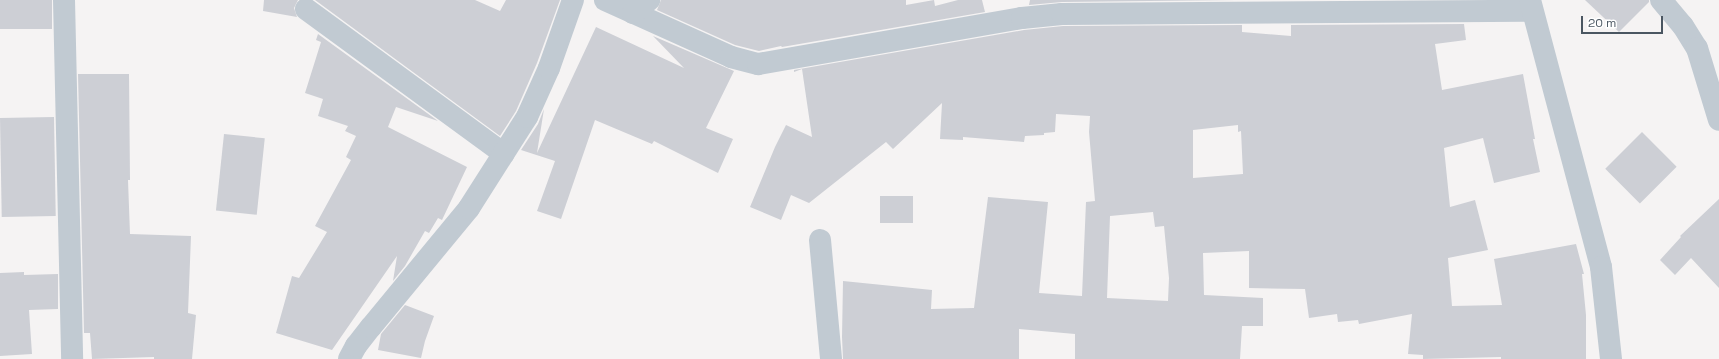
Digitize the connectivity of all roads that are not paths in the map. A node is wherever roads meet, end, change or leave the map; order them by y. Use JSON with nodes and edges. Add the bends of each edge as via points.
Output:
{"nodes":[{"id":1,"x":64,"y":0,"type":"edge"},
{"id":2,"x":573,"y":0,"type":"edge"},
{"id":3,"x":606,"y":0,"type":"edge"},
{"id":4,"x":1661,"y":0,"type":"edge"},
{"id":5,"x":1531,"y":5,"type":"edge"},
{"id":6,"x":641,"y":7,"type":"edge"},
{"id":7,"x":306,"y":9,"type":"dead end"},
{"id":8,"x":1719,"y":120,"type":"edge"},
{"id":9,"x":504,"y":154,"type":"junction"},
{"id":10,"x":820,"y":240,"type":"dead end"},
{"id":11,"x":72,"y":359,"type":"edge"},
{"id":12,"x":349,"y":359,"type":"edge"},
{"id":13,"x":830,"y":359,"type":"edge"},
{"id":14,"x":1611,"y":359,"type":"edge"}],
"edges":[{"from":1,"to":11,"type":"street"},
{"from":2,"to":9,"type":"street","via":[[538,93],[527,117]]},
{"from":3,"to":6,"type":"street"},
{"from":4,"to":8,"type":"street","via":[[1684,26],[1697,48]]},
{"from":5,"to":6,"type":"street","via":[[1062,14],[1022,18],[758,64],[731,57]]},
{"from":5,"to":14,"type":"street","via":[[1601,267]]},
{"from":7,"to":9,"type":"street"},
{"from":9,"to":12,"type":"street","via":[[469,208],[371,327]]},
{"from":10,"to":13,"type":"street"}]}
